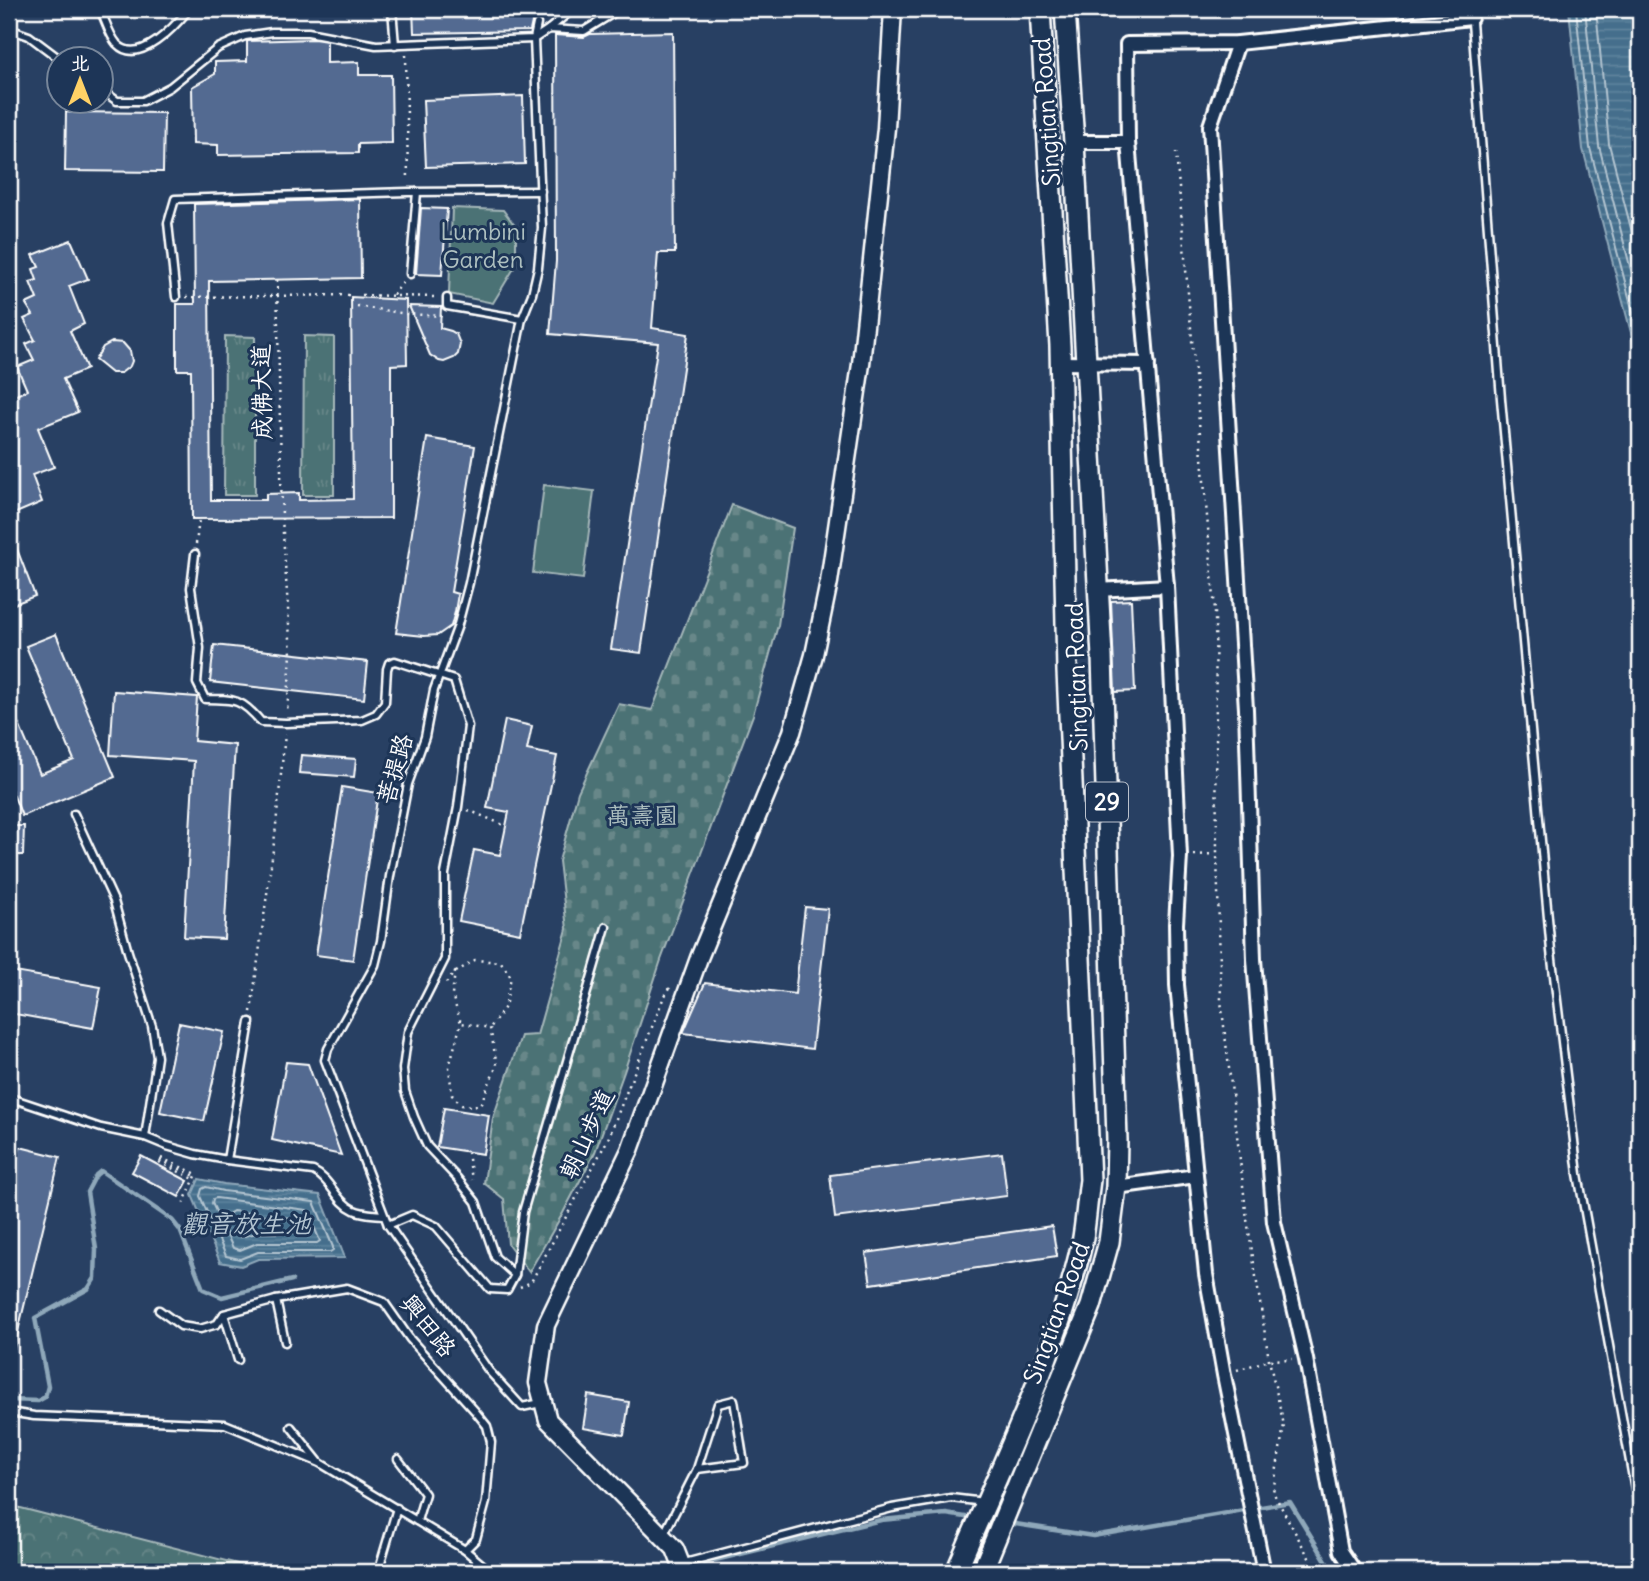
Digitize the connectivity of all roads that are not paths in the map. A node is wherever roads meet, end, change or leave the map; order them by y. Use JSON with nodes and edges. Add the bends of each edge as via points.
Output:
{"nodes":[{"id":1,"x":100,"y":9,"type":"edge"},
{"id":2,"x":189,"y":9,"type":"edge"},
{"id":3,"x":392,"y":9,"type":"edge"},
{"id":4,"x":573,"y":9,"type":"edge"},
{"id":5,"x":620,"y":9,"type":"edge"},
{"id":6,"x":893,"y":9,"type":"edge"},
{"id":7,"x":1041,"y":9,"type":"edge"},
{"id":8,"x":1065,"y":9,"type":"edge"},
{"id":9,"x":1471,"y":14,"type":"edge"},
{"id":10,"x":537,"y":24,"type":"dead end"},
{"id":11,"x":9,"y":29,"type":"edge"},
{"id":12,"x":549,"y":29,"type":"junction"},
{"id":13,"x":534,"y":39,"type":"junction"},
{"id":14,"x":1238,"y":43,"type":"junction"},
{"id":15,"x":395,"y":45,"type":"junction"},
{"id":16,"x":46,"y":49,"type":"edge"},
{"id":17,"x":116,"y":100,"type":"edge"},
{"id":18,"x":1074,"y":142,"type":"junction"},
{"id":19,"x":1128,"y":142,"type":"junction"},
{"id":20,"x":541,"y":191,"type":"junction"},
{"id":21,"x":417,"y":192,"type":"junction"},
{"id":22,"x":410,"y":274,"type":"road end"},
{"id":23,"x":176,"y":297,"type":"road end"},
{"id":24,"x":447,"y":298,"type":"road end"},
{"id":25,"x":522,"y":319,"type":"junction"},
{"id":26,"x":1060,"y":363,"type":"junction"},
{"id":27,"x":1085,"y":363,"type":"junction"},
{"id":28,"x":1148,"y":364,"type":"junction"},
{"id":29,"x":195,"y":554,"type":"road end"},
{"id":30,"x":1096,"y":554,"type":"junction"},
{"id":31,"x":1064,"y":558,"type":"junction"},
{"id":32,"x":1167,"y":586,"type":"junction"},
{"id":33,"x":1098,"y":590,"type":"junction"},
{"id":34,"x":439,"y":676,"type":"junction"},
{"id":35,"x":1107,"y":805,"type":"junction"},
{"id":36,"x":1073,"y":807,"type":"junction"},
{"id":37,"x":74,"y":814,"type":"dead end"},
{"id":38,"x":606,"y":927,"type":"dead end"},
{"id":39,"x":250,"y":1022,"type":"road end"},
{"id":40,"x":9,"y":1088,"type":"edge"},
{"id":41,"x":10,"y":1102,"type":"edge"},
{"id":42,"x":145,"y":1138,"type":"junction"},
{"id":43,"x":227,"y":1160,"type":"junction"},
{"id":44,"x":1196,"y":1176,"type":"junction"},
{"id":45,"x":1116,"y":1187,"type":"junction"},
{"id":46,"x":383,"y":1215,"type":"junction"},
{"id":47,"x":388,"y":1225,"type":"junction"},
{"id":48,"x":515,"y":1275,"type":"junction"},
{"id":49,"x":276,"y":1300,"type":"junction"},
{"id":50,"x":159,"y":1310,"type":"dead end"},
{"id":51,"x":224,"y":1314,"type":"junction"},
{"id":52,"x":285,"y":1342,"type":"dead end"},
{"id":53,"x":238,"y":1360,"type":"dead end"},
{"id":54,"x":543,"y":1403,"type":"junction"},
{"id":55,"x":9,"y":1412,"type":"edge"},
{"id":56,"x":291,"y":1427,"type":"dead end"},
{"id":57,"x":398,"y":1459,"type":"dead end"},
{"id":58,"x":320,"y":1463,"type":"junction"},
{"id":59,"x":697,"y":1469,"type":"junction"},
{"id":60,"x":986,"y":1502,"type":"junction"},
{"id":61,"x":397,"y":1508,"type":"junction"},
{"id":62,"x":1640,"y":1517,"type":"edge"},
{"id":63,"x":417,"y":1521,"type":"junction"},
{"id":64,"x":663,"y":1536,"type":"junction"},
{"id":65,"x":465,"y":1550,"type":"junction"},
{"id":66,"x":683,"y":1568,"type":"edge"},
{"id":67,"x":378,"y":1572,"type":"edge"},
{"id":68,"x":491,"y":1572,"type":"edge"},
{"id":69,"x":956,"y":1572,"type":"edge"},
{"id":70,"x":982,"y":1572,"type":"edge"},
{"id":71,"x":1264,"y":1572,"type":"edge"},
{"id":72,"x":1354,"y":1572,"type":"edge"}],
"edges":[{"from":1,"to":2,"type":"lane","via":[[115,42],[129,50],[156,42]]},
{"from":3,"to":15,"type":"lane"},
{"from":4,"to":12,"type":"lane"},
{"from":5,"to":12,"type":"lane","via":[[584,31]]},
{"from":6,"to":54,"type":"street","via":[[863,351],[814,655],[792,732],[699,958],[630,1150],[546,1325],[538,1382]]},
{"from":7,"to":26,"type":"main road","name":"Singtian Road","number":"29"},
{"from":8,"to":18,"type":"main road","name":"Singtian Road","number":"29"},
{"from":9,"to":14,"type":"street"},
{"from":9,"to":62,"type":"lane","via":[[1552,951],[1578,1174]]},
{"from":10,"to":13,"type":"lane","name":"菩提路"},
{"from":11,"to":16,"type":"lane"},
{"from":12,"to":13,"type":"lane"},
{"from":13,"to":15,"type":"lane"},
{"from":13,"to":20,"type":"lane","name":"菩提路"},
{"from":14,"to":19,"type":"street","via":[[1127,44]]},
{"from":14,"to":72,"type":"street","via":[[1210,127],[1246,709],[1254,959],[1274,1222],[1306,1359],[1341,1551]]},
{"from":15,"to":17,"type":"lane","via":[[308,32],[245,36],[218,48],[170,88],[143,101]]},
{"from":18,"to":19,"type":"street"},
{"from":18,"to":27,"type":"main road","name":"Singtian Road","number":"29"},
{"from":19,"to":28,"type":"street"},
{"from":20,"to":21,"type":"lane"},
{"from":20,"to":25,"type":"lane","name":"菩提路","via":[[538,268]]},
{"from":21,"to":22,"type":"lane"},
{"from":21,"to":23,"type":"lane","via":[[175,199],[167,223]]},
{"from":24,"to":25,"type":"lane","via":[[447,306]]},
{"from":25,"to":34,"type":"lane","name":"菩提路","via":[[469,583]]},
{"from":26,"to":27,"type":"street"},
{"from":26,"to":31,"type":"main road","name":"Singtian Road","number":"29"},
{"from":27,"to":28,"type":"street"},
{"from":27,"to":30,"type":"main road","name":"Singtian Road","number":"29"},
{"from":28,"to":32,"type":"street"},
{"from":29,"to":34,"type":"lane","via":[[191,588],[200,648],[197,683],[205,699],[230,699],[249,707],[261,722],[362,720],[376,714],[385,702],[389,663]]},
{"from":30,"to":31,"type":"main road"},
{"from":30,"to":33,"type":"main road","name":"Singtian Road","number":"29"},
{"from":31,"to":36,"type":"main road","name":"Singtian Road","number":"29"},
{"from":32,"to":33,"type":"street"},
{"from":32,"to":44,"type":"street","via":[[1180,856],[1177,985]]},
{"from":33,"to":35,"type":"main road","name":"Singtian Road","number":"29"},
{"from":34,"to":46,"type":"lane","name":"菩提路","via":[[408,784],[375,965],[325,1060]]},
{"from":34,"to":48,"type":"lane","via":[[454,680],[468,726],[445,874],[445,959],[408,1032],[405,1091],[427,1146],[475,1202],[495,1256]]},
{"from":35,"to":36,"type":"main road"},
{"from":35,"to":45,"type":"main road","name":"Singtian Road","number":"29"},
{"from":36,"to":60,"type":"main road","name":"Singtian Road","number":"29","via":[[1090,1180],[1082,1241],[1064,1305]]},
{"from":37,"to":42,"type":"lane","via":[[114,901],[152,1027],[157,1057]]},
{"from":38,"to":48,"type":"lane","via":[[523,1212]]},
{"from":39,"to":43,"type":"lane"},
{"from":40,"to":41,"type":"lane"},
{"from":41,"to":42,"type":"lane"},
{"from":42,"to":43,"type":"lane"},
{"from":43,"to":46,"type":"lane","via":[[313,1171],[355,1211]]},
{"from":44,"to":45,"type":"street"},
{"from":44,"to":71,"type":"street","via":[[1206,1274]]},
{"from":45,"to":70,"type":"main road","name":"Singtian Road","number":"29","via":[[1109,1242],[1091,1306]]},
{"from":46,"to":47,"type":"lane","name":"菩提路"},
{"from":47,"to":48,"type":"lane","via":[[412,1215],[436,1226],[490,1289],[507,1290]]},
{"from":47,"to":54,"type":"lane","name":"菩提路","via":[[489,1371],[522,1406]]},
{"from":49,"to":51,"type":"lane","name":"興田路"},
{"from":49,"to":52,"type":"lane"},
{"from":49,"to":65,"type":"lane","name":"興田路","via":[[347,1288],[384,1302],[410,1339],[487,1426],[491,1442],[486,1502],[476,1539]]},
{"from":50,"to":51,"type":"lane","name":"興田路","via":[[181,1326],[200,1329],[217,1324]]},
{"from":51,"to":53,"type":"lane"},
{"from":54,"to":64,"type":"street","via":[[548,1420]]},
{"from":55,"to":58,"type":"lane","via":[[225,1424]]},
{"from":56,"to":58,"type":"lane"},
{"from":57,"to":63,"type":"lane","via":[[425,1494]]},
{"from":58,"to":61,"type":"lane"},
{"from":59,"to":59,"type":"lane","via":[[744,1463],[734,1400],[718,1404]]},
{"from":59,"to":64,"type":"lane"},
{"from":60,"to":66,"type":"lane","via":[[951,1499],[891,1508]]},
{"from":60,"to":69,"type":"main road","name":"Singtian Road","number":"29"},
{"from":61,"to":63,"type":"lane"},
{"from":61,"to":67,"type":"lane"},
{"from":63,"to":65,"type":"lane"},
{"from":64,"to":66,"type":"street"},
{"from":65,"to":68,"type":"lane"}]}
